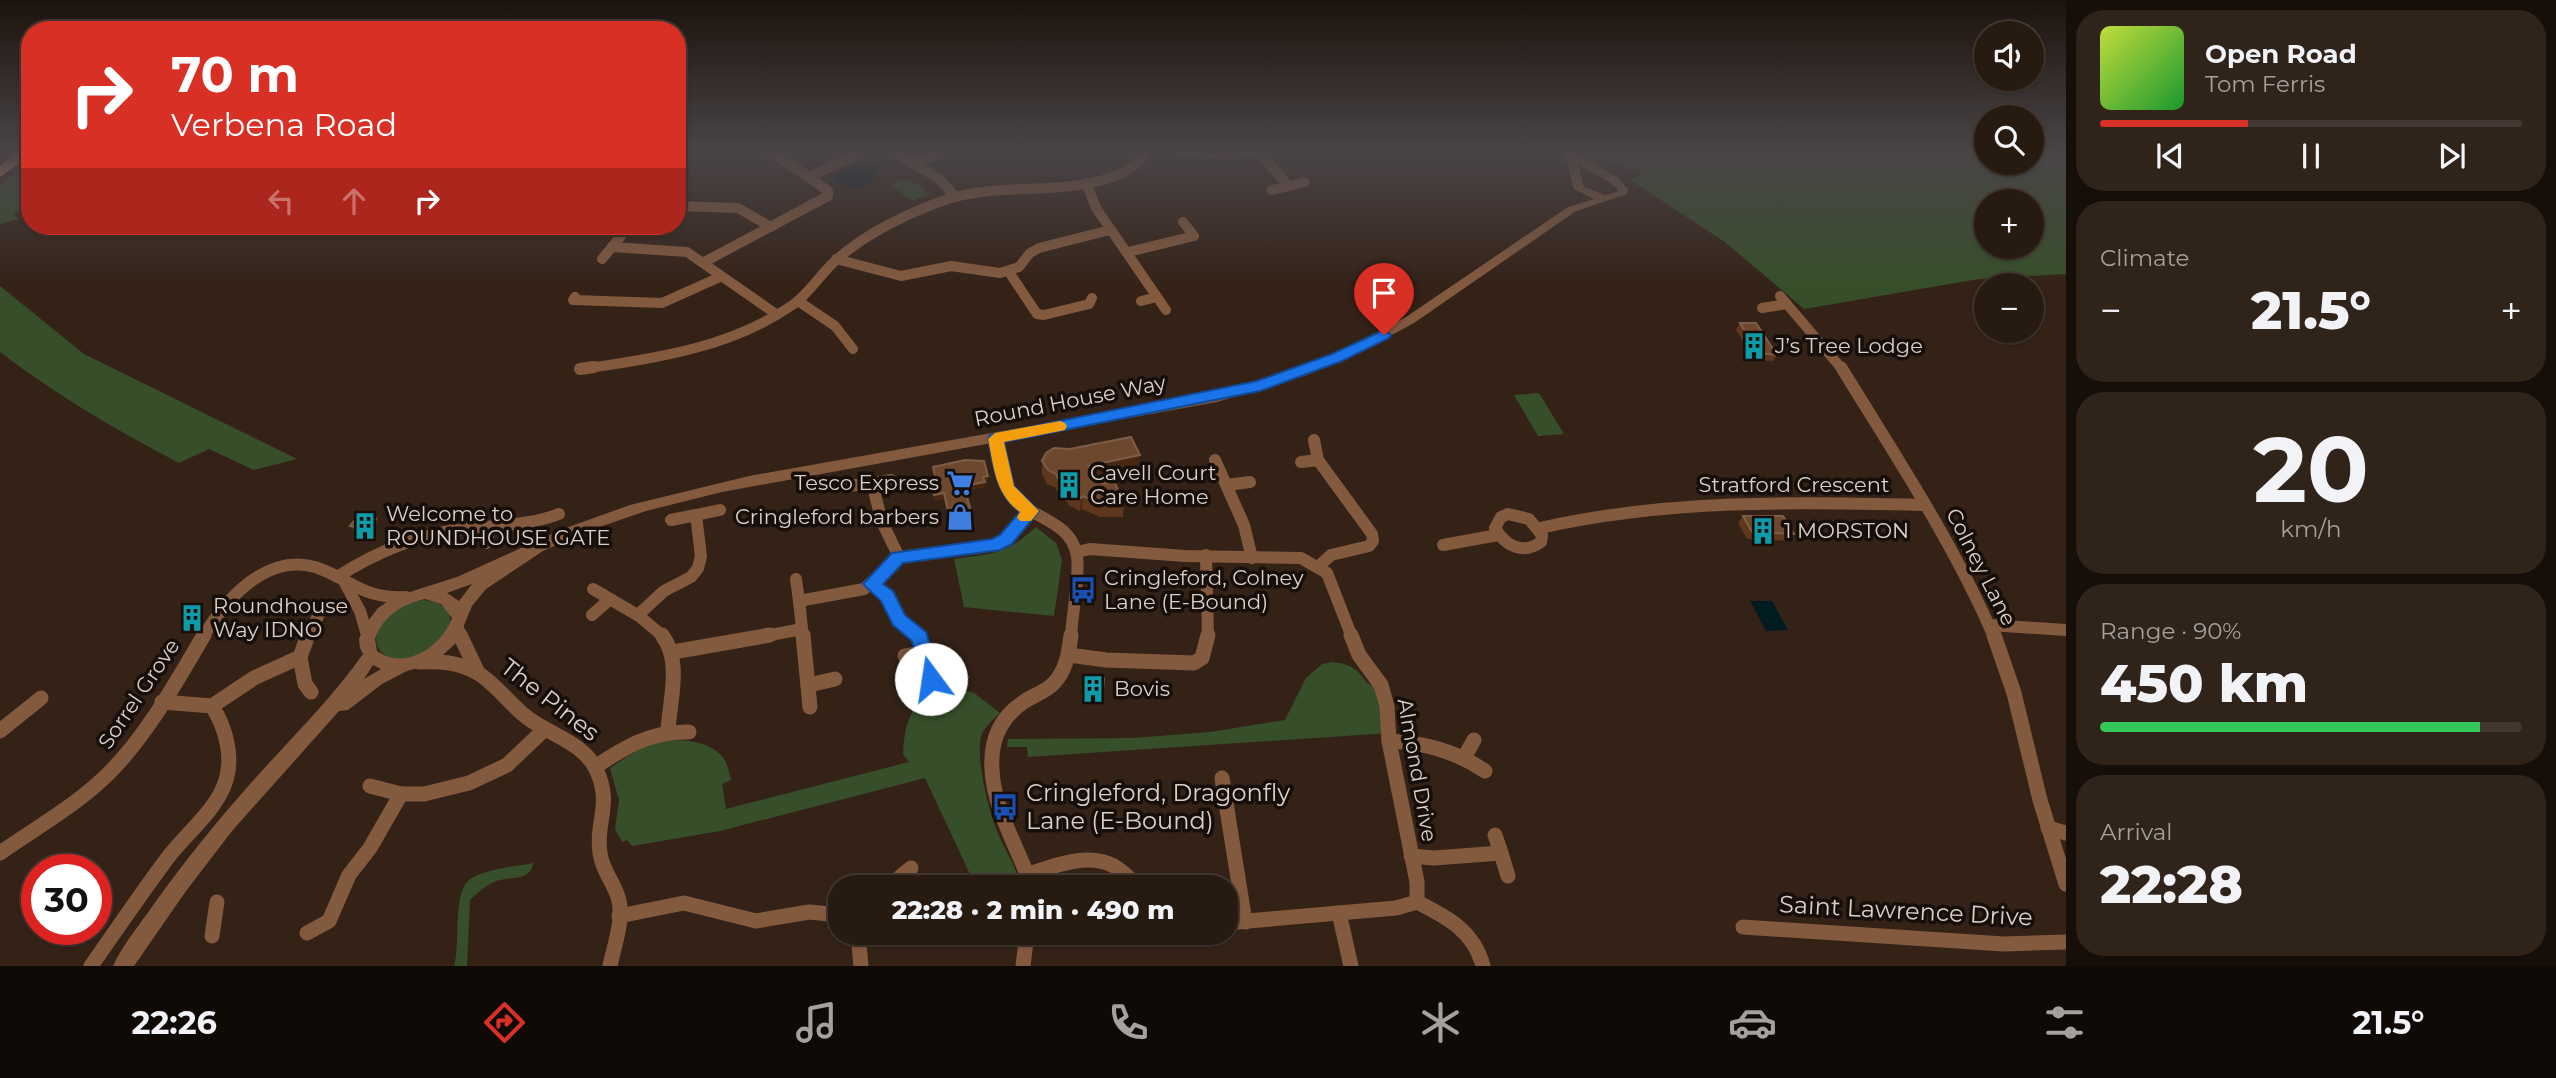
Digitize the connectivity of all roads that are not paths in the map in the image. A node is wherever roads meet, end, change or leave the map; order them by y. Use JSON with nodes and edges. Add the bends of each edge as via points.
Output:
{"nodes":[{"id":1,"x":828,"y":196,"type":"edge"},
{"id":2,"x":955,"y":196,"type":"edge"},
{"id":3,"x":1089,"y":196,"type":"edge"},
{"id":4,"x":1575,"y":196,"type":"edge"},
{"id":5,"x":1599,"y":196,"type":"edge"},
{"id":6,"x":1619,"y":196,"type":"edge"},
{"id":7,"x":1604,"y":199,"type":"junction"},
{"id":8,"x":686,"y":206,"type":"edge"},
{"id":9,"x":1572,"y":209,"type":"junction"},
{"id":10,"x":1184,"y":222,"type":"dead end"},
{"id":11,"x":771,"y":227,"type":"junction"},
{"id":12,"x":1111,"y":230,"type":"junction"},
{"id":13,"x":621,"y":236,"type":"dead end"},
{"id":14,"x":1194,"y":236,"type":"junction"},
{"id":15,"x":612,"y":247,"type":"junction"},
{"id":16,"x":1203,"y":247,"type":"dead end"},
{"id":17,"x":1128,"y":252,"type":"junction"},
{"id":18,"x":602,"y":259,"type":"dead end"},
{"id":19,"x":836,"y":259,"type":"junction"},
{"id":20,"x":704,"y":262,"type":"junction"},
{"id":21,"x":1009,"y":272,"type":"junction"},
{"id":22,"x":720,"y":276,"type":"junction"},
{"id":23,"x":1157,"y":297,"type":"junction"},
{"id":24,"x":1092,"y":298,"type":"dead end"},
{"id":25,"x":571,"y":299,"type":"dead end"},
{"id":26,"x":798,"y":300,"type":"junction"},
{"id":27,"x":1141,"y":301,"type":"dead end"},
{"id":28,"x":592,"y":303,"type":"junction"},
{"id":29,"x":1762,"y":308,"type":"dead end"},
{"id":30,"x":1166,"y":310,"type":"dead end"},
{"id":31,"x":776,"y":314,"type":"junction"},
{"id":32,"x":584,"y":315,"type":"dead end"},
{"id":33,"x":853,"y":349,"type":"dead end"},
{"id":34,"x":580,"y":369,"type":"dead end"},
{"id":35,"x":995,"y":439,"type":"junction"},
{"id":36,"x":1314,"y":440,"type":"dead end"},
{"id":37,"x":1215,"y":460,"type":"dead end"},
{"id":38,"x":1318,"y":460,"type":"junction"},
{"id":39,"x":1301,"y":462,"type":"dead end"},
{"id":40,"x":891,"y":480,"type":"dead end"},
{"id":41,"x":1250,"y":482,"type":"dead end"},
{"id":42,"x":872,"y":483,"type":"junction"},
{"id":43,"x":1227,"y":485,"type":"junction"},
{"id":44,"x":848,"y":486,"type":"dead end"},
{"id":45,"x":1925,"y":505,"type":"junction"},
{"id":46,"x":720,"y":510,"type":"dead end"},
{"id":47,"x":1031,"y":511,"type":"junction"},
{"id":48,"x":559,"y":514,"type":"dead end"},
{"id":49,"x":696,"y":515,"type":"junction"},
{"id":50,"x":671,"y":520,"type":"dead end"},
{"id":51,"x":490,"y":528,"type":"junction"},
{"id":52,"x":1540,"y":528,"type":"junction"},
{"id":53,"x":1498,"y":536,"type":"junction"},
{"id":54,"x":486,"y":543,"type":"dead end"},
{"id":55,"x":1443,"y":545,"type":"dead end"},
{"id":56,"x":539,"y":546,"type":"junction"},
{"id":57,"x":1077,"y":552,"type":"junction"},
{"id":58,"x":1206,"y":555,"type":"junction"},
{"id":59,"x":898,"y":557,"type":"junction"},
{"id":60,"x":1252,"y":558,"type":"junction"},
{"id":61,"x":1319,"y":566,"type":"junction"},
{"id":62,"x":796,"y":579,"type":"dead end"},
{"id":63,"x":341,"y":580,"type":"junction"},
{"id":64,"x":872,"y":584,"type":"junction"},
{"id":65,"x":593,"y":589,"type":"dead end"},
{"id":66,"x":417,"y":595,"type":"junction"},
{"id":67,"x":610,"y":599,"type":"junction"},
{"id":68,"x":799,"y":601,"type":"junction"},
{"id":69,"x":323,"y":607,"type":"dead end"},
{"id":70,"x":593,"y":615,"type":"dead end"},
{"id":71,"x":638,"y":615,"type":"junction"},
{"id":72,"x":458,"y":620,"type":"junction"},
{"id":73,"x":1990,"y":625,"type":"junction"},
{"id":74,"x":802,"y":629,"type":"junction"},
{"id":75,"x":2066,"y":630,"type":"edge"},
{"id":76,"x":368,"y":635,"type":"junction"},
{"id":77,"x":673,"y":652,"type":"junction"},
{"id":78,"x":924,"y":653,"type":"junction"},
{"id":79,"x":371,"y":655,"type":"junction"},
{"id":80,"x":1069,"y":655,"type":"junction"},
{"id":81,"x":905,"y":656,"type":"dead end"},
{"id":82,"x":300,"y":657,"type":"junction"},
{"id":83,"x":410,"y":663,"type":"junction"},
{"id":84,"x":478,"y":673,"type":"junction"},
{"id":85,"x":835,"y":679,"type":"dead end"},
{"id":86,"x":931,"y":679,"type":"dead end"},
{"id":87,"x":809,"y":685,"type":"junction"},
{"id":88,"x":311,"y":692,"type":"dead end"},
{"id":89,"x":41,"y":698,"type":"dead end"},
{"id":90,"x":162,"y":702,"type":"junction"},
{"id":91,"x":212,"y":706,"type":"junction"},
{"id":92,"x":810,"y":707,"type":"dead end"},
{"id":93,"x":313,"y":729,"type":"junction"},
{"id":94,"x":545,"y":729,"type":"junction"},
{"id":95,"x":668,"y":730,"type":"junction"},
{"id":96,"x":0,"y":731,"type":"edge"},
{"id":97,"x":689,"y":732,"type":"dead end"},
{"id":98,"x":1474,"y":740,"type":"dead end"},
{"id":99,"x":1389,"y":741,"type":"junction"},
{"id":100,"x":1465,"y":756,"type":"junction"},
{"id":101,"x":595,"y":767,"type":"junction"},
{"id":102,"x":1485,"y":771,"type":"dead end"},
{"id":103,"x":1222,"y":778,"type":"dead end"},
{"id":104,"x":370,"y":786,"type":"dead end"},
{"id":105,"x":401,"y":794,"type":"junction"},
{"id":106,"x":2048,"y":828,"type":"junction"},
{"id":107,"x":2066,"y":832,"type":"edge"},
{"id":108,"x":1495,"y":835,"type":"dead end"},
{"id":109,"x":0,"y":853,"type":"edge"},
{"id":110,"x":1501,"y":853,"type":"junction"},
{"id":111,"x":1411,"y":856,"type":"junction"},
{"id":112,"x":911,"y":868,"type":"dead end"},
{"id":113,"x":903,"y":875,"type":"edge"},
{"id":114,"x":1028,"y":875,"type":"edge"},
{"id":115,"x":1044,"y":875,"type":"edge"},
{"id":116,"x":1125,"y":875,"type":"edge"},
{"id":117,"x":1508,"y":877,"type":"dead end"},
{"id":118,"x":2066,"y":884,"type":"edge"},
{"id":119,"x":217,"y":902,"type":"dead end"},
{"id":120,"x":1417,"y":902,"type":"junction"},
{"id":121,"x":828,"y":913,"type":"edge"},
{"id":122,"x":1339,"y":913,"type":"junction"},
{"id":123,"x":619,"y":916,"type":"junction"},
{"id":124,"x":1238,"y":922,"type":"edge"},
{"id":125,"x":1245,"y":922,"type":"junction"},
{"id":126,"x":1743,"y":927,"type":"dead end"},
{"id":127,"x":307,"y":933,"type":"dead end"},
{"id":128,"x":212,"y":936,"type":"dead end"},
{"id":129,"x":2066,"y":942,"type":"edge"},
{"id":130,"x":859,"y":945,"type":"edge"},
{"id":131,"x":1026,"y":945,"type":"edge"},
{"id":132,"x":91,"y":966,"type":"edge"},
{"id":133,"x":124,"y":966,"type":"edge"},
{"id":134,"x":610,"y":966,"type":"edge"},
{"id":135,"x":862,"y":966,"type":"edge"},
{"id":136,"x":1023,"y":966,"type":"edge"},
{"id":137,"x":1350,"y":966,"type":"edge"},
{"id":138,"x":1483,"y":966,"type":"edge"}],
"edges":[{"from":1,"to":11,"type":"street"},
{"from":2,"to":19,"type":"street","via":[[922,209]]},
{"from":3,"to":12,"type":"street"},
{"from":4,"to":9,"type":"street"},
{"from":5,"to":7,"type":"street"},
{"from":6,"to":7,"type":"street"},
{"from":7,"to":9,"type":"street","name":"Round House Way"},
{"from":8,"to":11,"type":"street","via":[[738,208]]},
{"from":9,"to":35,"type":"street","name":"Round House Way","via":[[1409,320],[1302,372],[1217,397]]},
{"from":10,"to":14,"type":"street"},
{"from":11,"to":20,"type":"street"},
{"from":12,"to":17,"type":"street"},
{"from":12,"to":21,"type":"street","via":[[1039,247]]},
{"from":13,"to":15,"type":"street"},
{"from":14,"to":16,"type":"street"},
{"from":14,"to":17,"type":"street"},
{"from":15,"to":18,"type":"street"},
{"from":15,"to":20,"type":"street","via":[[680,250]]},
{"from":17,"to":23,"type":"street"},
{"from":19,"to":21,"type":"street","via":[[901,276],[951,266]]},
{"from":19,"to":26,"type":"street"},
{"from":20,"to":22,"type":"street"},
{"from":21,"to":24,"type":"street","via":[[1037,314],[1089,304]]},
{"from":22,"to":28,"type":"street","via":[[662,303]]},
{"from":22,"to":31,"type":"street"},
{"from":23,"to":27,"type":"street"},
{"from":23,"to":30,"type":"street"},
{"from":25,"to":28,"type":"street"},
{"from":26,"to":31,"type":"street"},
{"from":26,"to":33,"type":"street","via":[[835,326]]},
{"from":28,"to":32,"type":"street"},
{"from":29,"to":45,"type":"street","name":"Colney Lane","via":[[1783,300],[1836,359]]},
{"from":31,"to":34,"type":"street","via":[[727,341],[684,353]]},
{"from":35,"to":47,"type":"street","via":[[1006,488]]},
{"from":35,"to":56,"type":"street","name":"Round House Way","via":[[695,493],[603,519]]},
{"from":36,"to":38,"type":"street"},
{"from":37,"to":43,"type":"street"},
{"from":38,"to":39,"type":"street"},
{"from":38,"to":61,"type":"street","via":[[1373,541],[1331,555]]},
{"from":40,"to":42,"type":"street"},
{"from":41,"to":43,"type":"street"},
{"from":42,"to":44,"type":"street"},
{"from":42,"to":59,"type":"street","via":[[875,505]]},
{"from":43,"to":60,"type":"street"},
{"from":45,"to":52,"type":"street","name":"Stratford Crescent","via":[[1741,501],[1634,510]]},
{"from":45,"to":73,"type":"street","name":"Colney Lane"},
{"from":46,"to":49,"type":"street"},
{"from":47,"to":57,"type":"street","via":[[1063,528]]},
{"from":47,"to":59,"type":"street","via":[[995,545]]},
{"from":48,"to":51,"type":"street","via":[[533,524]]},
{"from":49,"to":50,"type":"street"},
{"from":49,"to":71,"type":"street","via":[[698,568]]},
{"from":51,"to":54,"type":"street"},
{"from":51,"to":63,"type":"street","via":[[424,536],[366,557]]},
{"from":52,"to":53,"type":"street","via":[[1541,542],[1528,549]]},
{"from":52,"to":53,"type":"street","via":[[1526,517],[1508,514],[1496,522]]},
{"from":53,"to":55,"type":"street"},
{"from":56,"to":66,"type":"street","name":"Round House Way","via":[[469,579]]},
{"from":56,"to":72,"type":"street","name":"Round House Way","via":[[471,594]]},
{"from":57,"to":58,"type":"street"},
{"from":57,"to":80,"type":"street"},
{"from":58,"to":60,"type":"street"},
{"from":58,"to":80,"type":"street","via":[[1208,635],[1202,658],[1194,663]]},
{"from":59,"to":64,"type":"street"},
{"from":60,"to":61,"type":"street","via":[[1301,558]]},
{"from":61,"to":99,"type":"street","name":"Almond Drive","via":[[1327,573],[1359,655],[1381,685]]},
{"from":62,"to":68,"type":"street"},
{"from":63,"to":66,"type":"street","name":"Sorrel Grove","via":[[376,598]]},
{"from":63,"to":76,"type":"street"},
{"from":63,"to":90,"type":"street","name":"Sorrel Grove","via":[[314,567],[284,567],[236,592],[218,611]]},
{"from":64,"to":68,"type":"street"},
{"from":64,"to":78,"type":"street","via":[[887,596],[899,620],[920,637]]},
{"from":65,"to":67,"type":"street"},
{"from":66,"to":72,"type":"street","via":[[443,596],[453,603]]},
{"from":66,"to":76,"type":"street","name":"Round House Way","via":[[384,611]]},
{"from":67,"to":70,"type":"street"},
{"from":67,"to":71,"type":"street"},
{"from":68,"to":74,"type":"street"},
{"from":69,"to":82,"type":"street"},
{"from":71,"to":77,"type":"street","via":[[664,635]]},
{"from":72,"to":83,"type":"street","name":"Round House Way","via":[[443,647]]},
{"from":72,"to":84,"type":"street","name":"The Pines","via":[[464,648]]},
{"from":73,"to":75,"type":"street"},
{"from":73,"to":106,"type":"street","name":"Colney Lane","via":[[2014,693]]},
{"from":74,"to":77,"type":"street"},
{"from":74,"to":87,"type":"street"},
{"from":76,"to":79,"type":"street"},
{"from":77,"to":95,"type":"street"},
{"from":78,"to":81,"type":"street"},
{"from":78,"to":86,"type":"street"},
{"from":79,"to":83,"type":"street","via":[[390,665]]},
{"from":79,"to":93,"type":"street","name":"Round House Way"},
{"from":80,"to":114,"type":"street","via":[[1053,685],[1006,716],[992,748],[997,800]]},
{"from":82,"to":88,"type":"street"},
{"from":82,"to":91,"type":"street","via":[[247,680]]},
{"from":83,"to":84,"type":"street","name":"The Pines","via":[[447,661]]},
{"from":83,"to":93,"type":"street","name":"Round House Way","via":[[376,679]]},
{"from":84,"to":94,"type":"street","name":"The Pines"},
{"from":85,"to":87,"type":"street"},
{"from":87,"to":92,"type":"street"},
{"from":89,"to":96,"type":"street"},
{"from":90,"to":91,"type":"street"},
{"from":90,"to":109,"type":"street","name":"Sorrel Grove","via":[[121,760],[96,784]]},
{"from":91,"to":132,"type":"street","via":[[225,736],[225,785]]},
{"from":93,"to":133,"type":"street","name":"Round House Way","via":[[224,827]]},
{"from":94,"to":101,"type":"street","name":"The Pines","via":[[587,755]]},
{"from":94,"to":105,"type":"street","via":[[496,772],[424,794]]},
{"from":95,"to":97,"type":"street"},
{"from":95,"to":101,"type":"street","via":[[649,735]]},
{"from":98,"to":100,"type":"street"},
{"from":99,"to":100,"type":"street","via":[[1431,744]]},
{"from":99,"to":111,"type":"street","name":"Almond Drive"},
{"from":100,"to":102,"type":"street"},
{"from":101,"to":123,"type":"street","name":"The Pines","via":[[606,807],[599,850],[619,899]]},
{"from":103,"to":125,"type":"street"},
{"from":104,"to":105,"type":"street"},
{"from":105,"to":127,"type":"street","via":[[349,875],[329,921]]},
{"from":106,"to":107,"type":"street"},
{"from":106,"to":118,"type":"street","name":"Colney Lane"},
{"from":108,"to":110,"type":"street"},
{"from":110,"to":111,"type":"street"},
{"from":110,"to":117,"type":"street"},
{"from":111,"to":120,"type":"street","name":"Almond Drive"},
{"from":112,"to":113,"type":"street"},
{"from":115,"to":116,"type":"street","via":[[1080,860],[1114,866]]},
{"from":119,"to":128,"type":"street"},
{"from":120,"to":122,"type":"street"},
{"from":120,"to":138,"type":"street","via":[[1467,932]]},
{"from":121,"to":123,"type":"street","via":[[752,921],[685,903]]},
{"from":122,"to":125,"type":"street"},
{"from":122,"to":137,"type":"street"},
{"from":123,"to":134,"type":"street","name":"The Pines"},
{"from":124,"to":125,"type":"street"},
{"from":126,"to":129,"type":"street","name":"Saint Lawrence Drive","via":[[2004,944]]},
{"from":130,"to":135,"type":"street"},
{"from":131,"to":136,"type":"street"}]}
